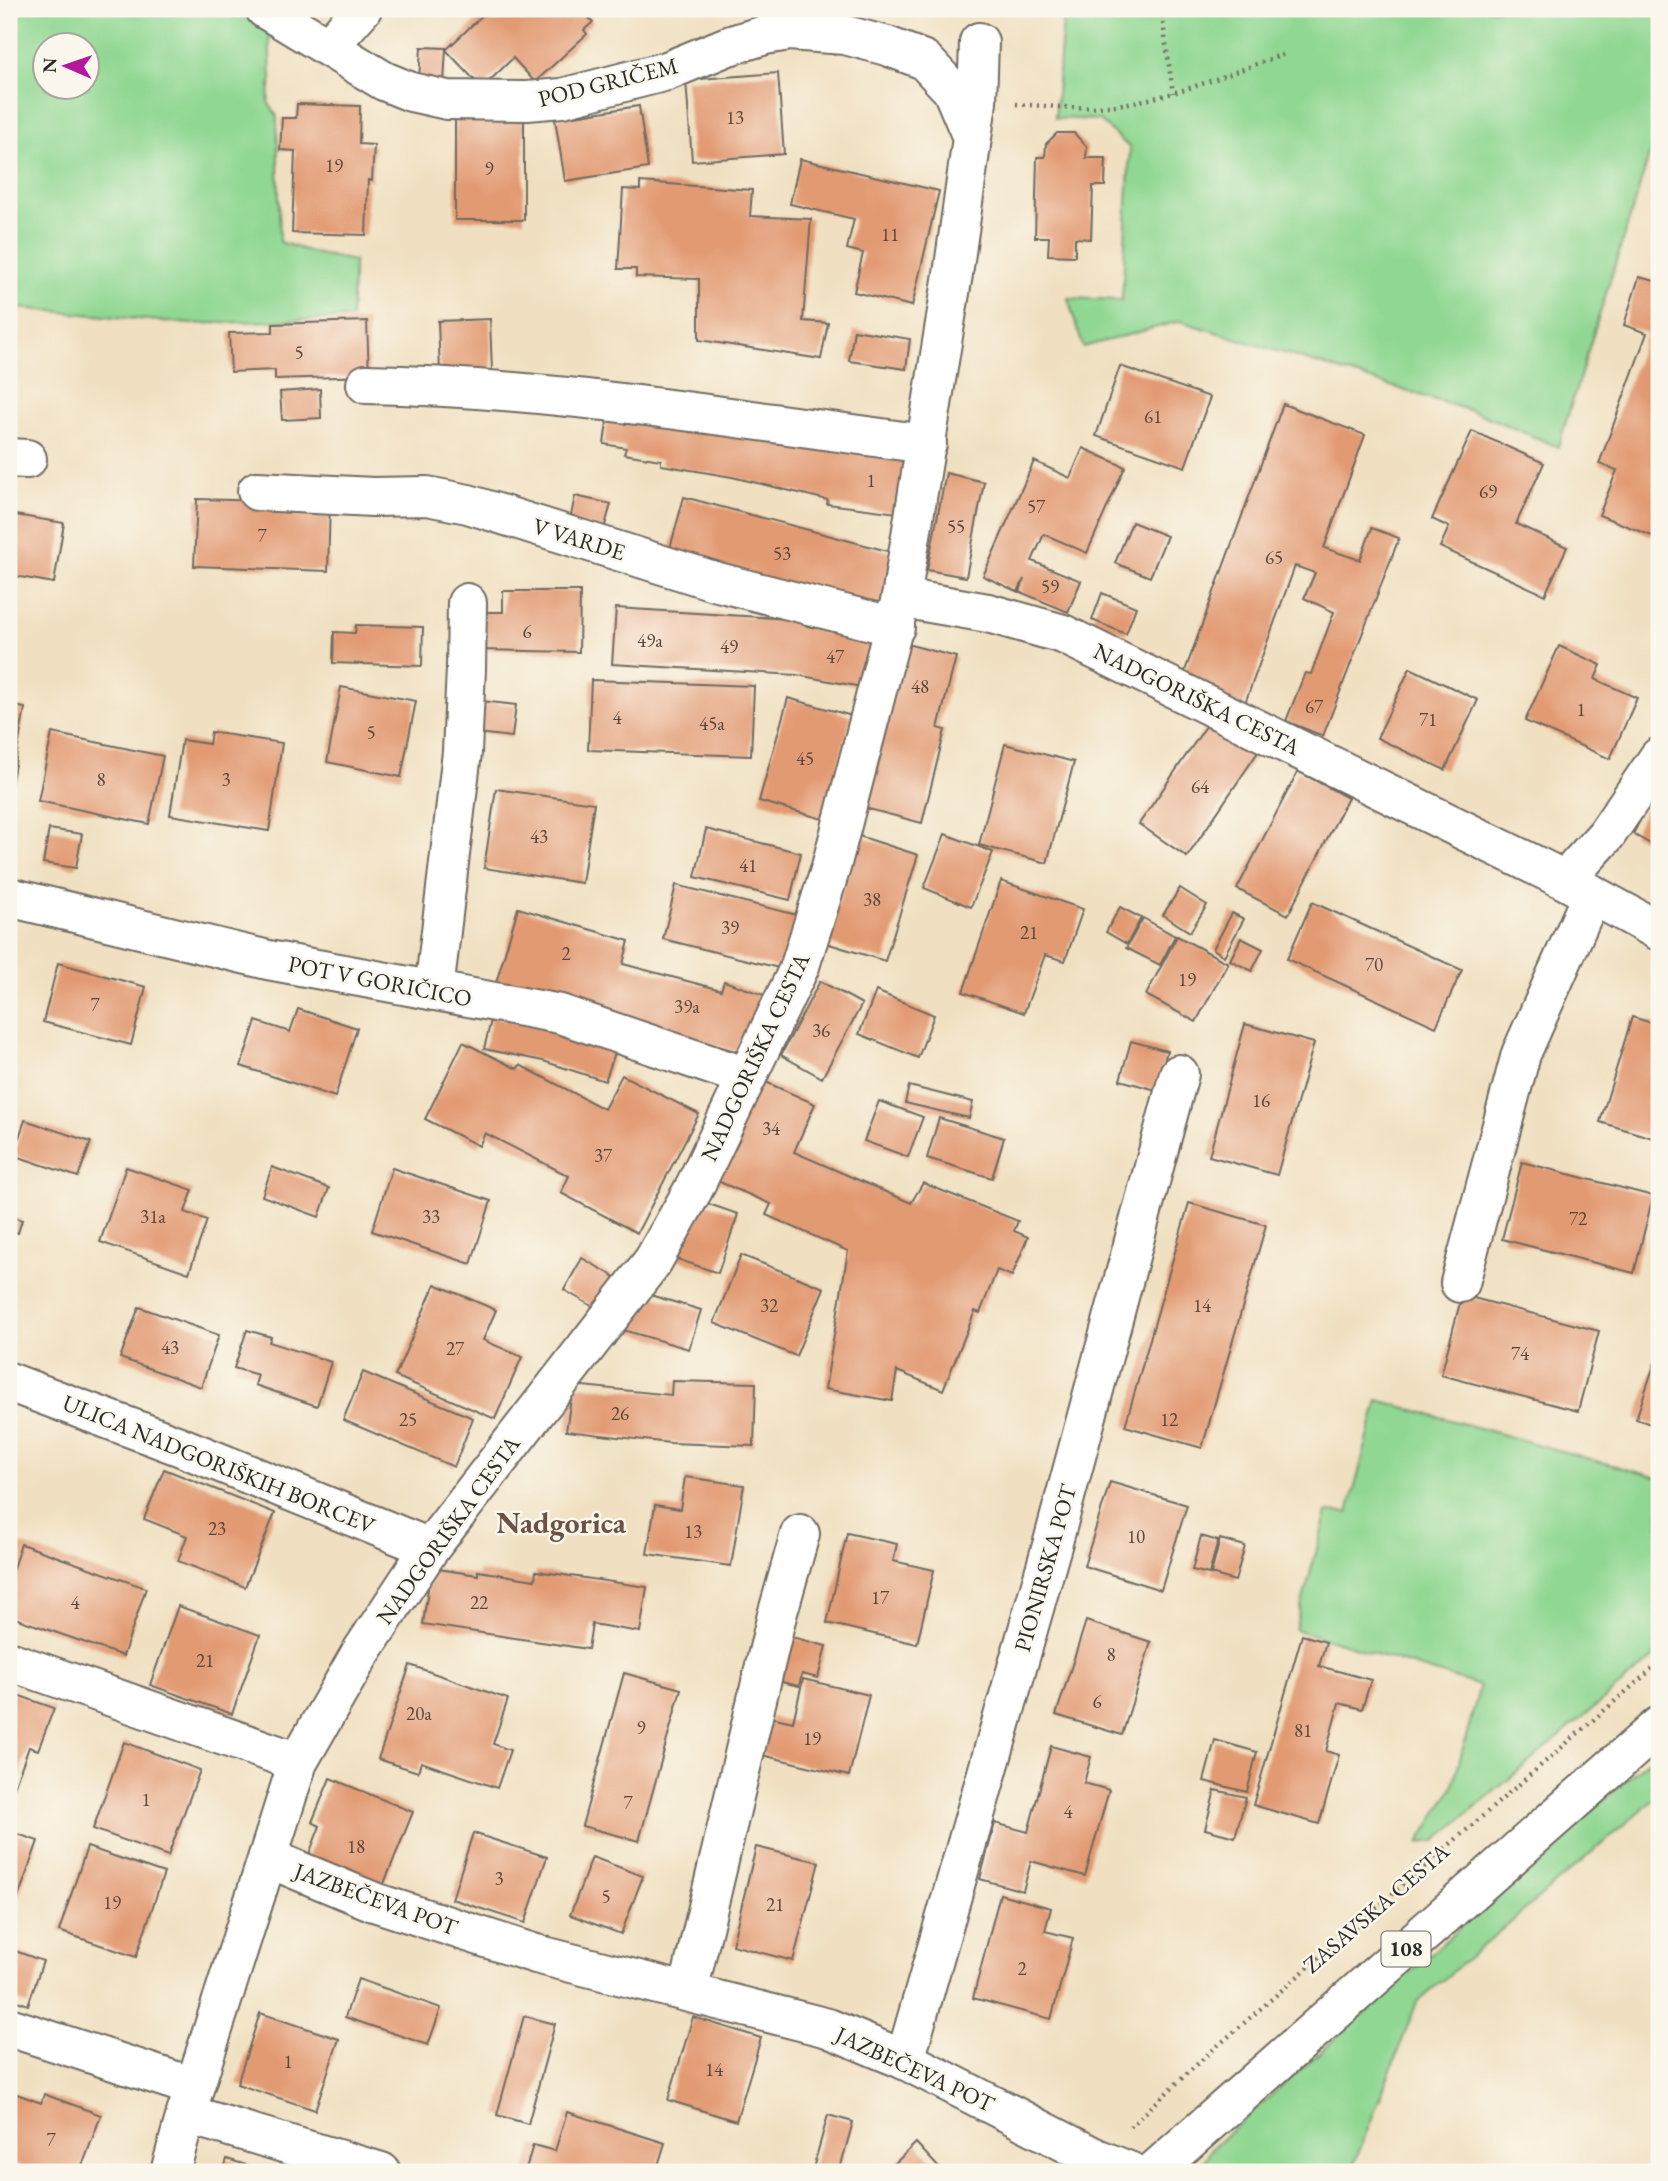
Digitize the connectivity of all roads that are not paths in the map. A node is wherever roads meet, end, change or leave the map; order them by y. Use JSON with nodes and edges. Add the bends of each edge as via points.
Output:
{"nodes":[{"id":1,"x":265,"y":9,"type":"edge"},
{"id":2,"x":362,"y":9,"type":"edge"},
{"id":3,"x":845,"y":9,"type":"edge"},
{"id":4,"x":979,"y":42,"type":"dead end"},
{"id":5,"x":328,"y":47,"type":"junction"},
{"id":6,"x":924,"y":60,"type":"junction"},
{"id":7,"x":974,"y":119,"type":"junction"},
{"id":8,"x":366,"y":384,"type":"dead end"},
{"id":9,"x":927,"y":444,"type":"junction"},
{"id":10,"x":257,"y":491,"type":"dead end"},
{"id":11,"x":467,"y":603,"type":"dead end"},
{"id":12,"x":898,"y":612,"type":"junction"},
{"id":13,"x":1659,"y":757,"type":"edge"},
{"id":14,"x":1578,"y":887,"type":"junction"},
{"id":15,"x":9,"y":897,"type":"edge"},
{"id":16,"x":1659,"y":931,"type":"edge"},
{"id":17,"x":434,"y":991,"type":"junction"},
{"id":18,"x":1179,"y":1074,"type":"dead end"},
{"id":19,"x":747,"y":1077,"type":"junction"},
{"id":20,"x":1460,"y":1283,"type":"dead end"},
{"id":21,"x":9,"y":1381,"type":"edge"},
{"id":22,"x":800,"y":1534,"type":"dead end"},
{"id":23,"x":430,"y":1548,"type":"junction"},
{"id":24,"x":9,"y":1661,"type":"edge"},
{"id":25,"x":1659,"y":1726,"type":"edge"},
{"id":26,"x":298,"y":1762,"type":"junction"},
{"id":27,"x":268,"y":1858,"type":"junction"},
{"id":28,"x":688,"y":1992,"type":"junction"},
{"id":29,"x":9,"y":2027,"type":"edge"},
{"id":30,"x":905,"y":2060,"type":"junction"},
{"id":31,"x":190,"y":2101,"type":"junction"},
{"id":32,"x":170,"y":2172,"type":"edge"},
{"id":33,"x":381,"y":2172,"type":"edge"},
{"id":34,"x":1131,"y":2172,"type":"edge"},
{"id":35,"x":1153,"y":2172,"type":"edge"}],
"edges":[{"from":1,"to":5,"type":"street","name":"POD GRIČEM"},
{"from":2,"to":5,"type":"street"},
{"from":3,"to":6,"type":"street","name":"POD GRIČEM","via":[[898,31]]},
{"from":4,"to":7,"type":"street"},
{"from":5,"to":6,"type":"street","name":"POD GRIČEM","via":[[384,81],[447,100],[562,97],[667,71],[727,46],[789,31],[845,35]]},
{"from":6,"to":7,"type":"street","name":"POD GRIČEM"},
{"from":7,"to":9,"type":"street"},
{"from":8,"to":9,"type":"street","via":[[438,385],[594,400]]},
{"from":9,"to":12,"type":"street"},
{"from":10,"to":12,"type":"street","name":"V VARDE","via":[[427,496],[714,581]]},
{"from":11,"to":17,"type":"street","via":[[462,752]]},
{"from":12,"to":14,"type":"street","name":"NADGORIŠKA CESTA","via":[[988,613],[1063,634]]},
{"from":12,"to":19,"type":"street","name":"NADGORIŠKA CESTA","via":[[800,966]]},
{"from":13,"to":14,"type":"street","via":[[1606,835]]},
{"from":14,"to":16,"type":"street","name":"NADGORIŠKA CESTA"},
{"from":14,"to":20,"type":"street","via":[[1521,1054]]},
{"from":15,"to":17,"type":"street","name":"POT V GORIČICO","via":[[268,960]]},
{"from":17,"to":19,"type":"street","name":"POT V GORIČICO","via":[[560,1014]]},
{"from":18,"to":30,"type":"street","name":"PIONIRSKA POT","via":[[1053,1542]]},
{"from":19,"to":23,"type":"street","name":"NADGORIŠKA CESTA","via":[[653,1261]]},
{"from":21,"to":23,"type":"street","name":"ULICA NADGORIŠKIH BORCEV"},
{"from":22,"to":28,"type":"street"},
{"from":23,"to":26,"type":"street","name":"NADGORIŠKA CESTA","via":[[360,1654]]},
{"from":24,"to":26,"type":"street"},
{"from":25,"to":35,"type":"street","number":"108"},
{"from":26,"to":27,"type":"street","name":"NADGORIŠKA CESTA"},
{"from":27,"to":28,"type":"street","name":"JAZBEČEVA POT","via":[[374,1902],[536,1955]]},
{"from":27,"to":31,"type":"street","name":"NADGORIŠKA CESTA"},
{"from":28,"to":30,"type":"street","name":"JAZBEČEVA POT","via":[[828,2028]]},
{"from":29,"to":31,"type":"street"},
{"from":30,"to":34,"type":"street","name":"JAZBEČEVA POT"},
{"from":31,"to":32,"type":"street","name":"NADGORIŠKA CESTA"},
{"from":31,"to":33,"type":"street"}]}
